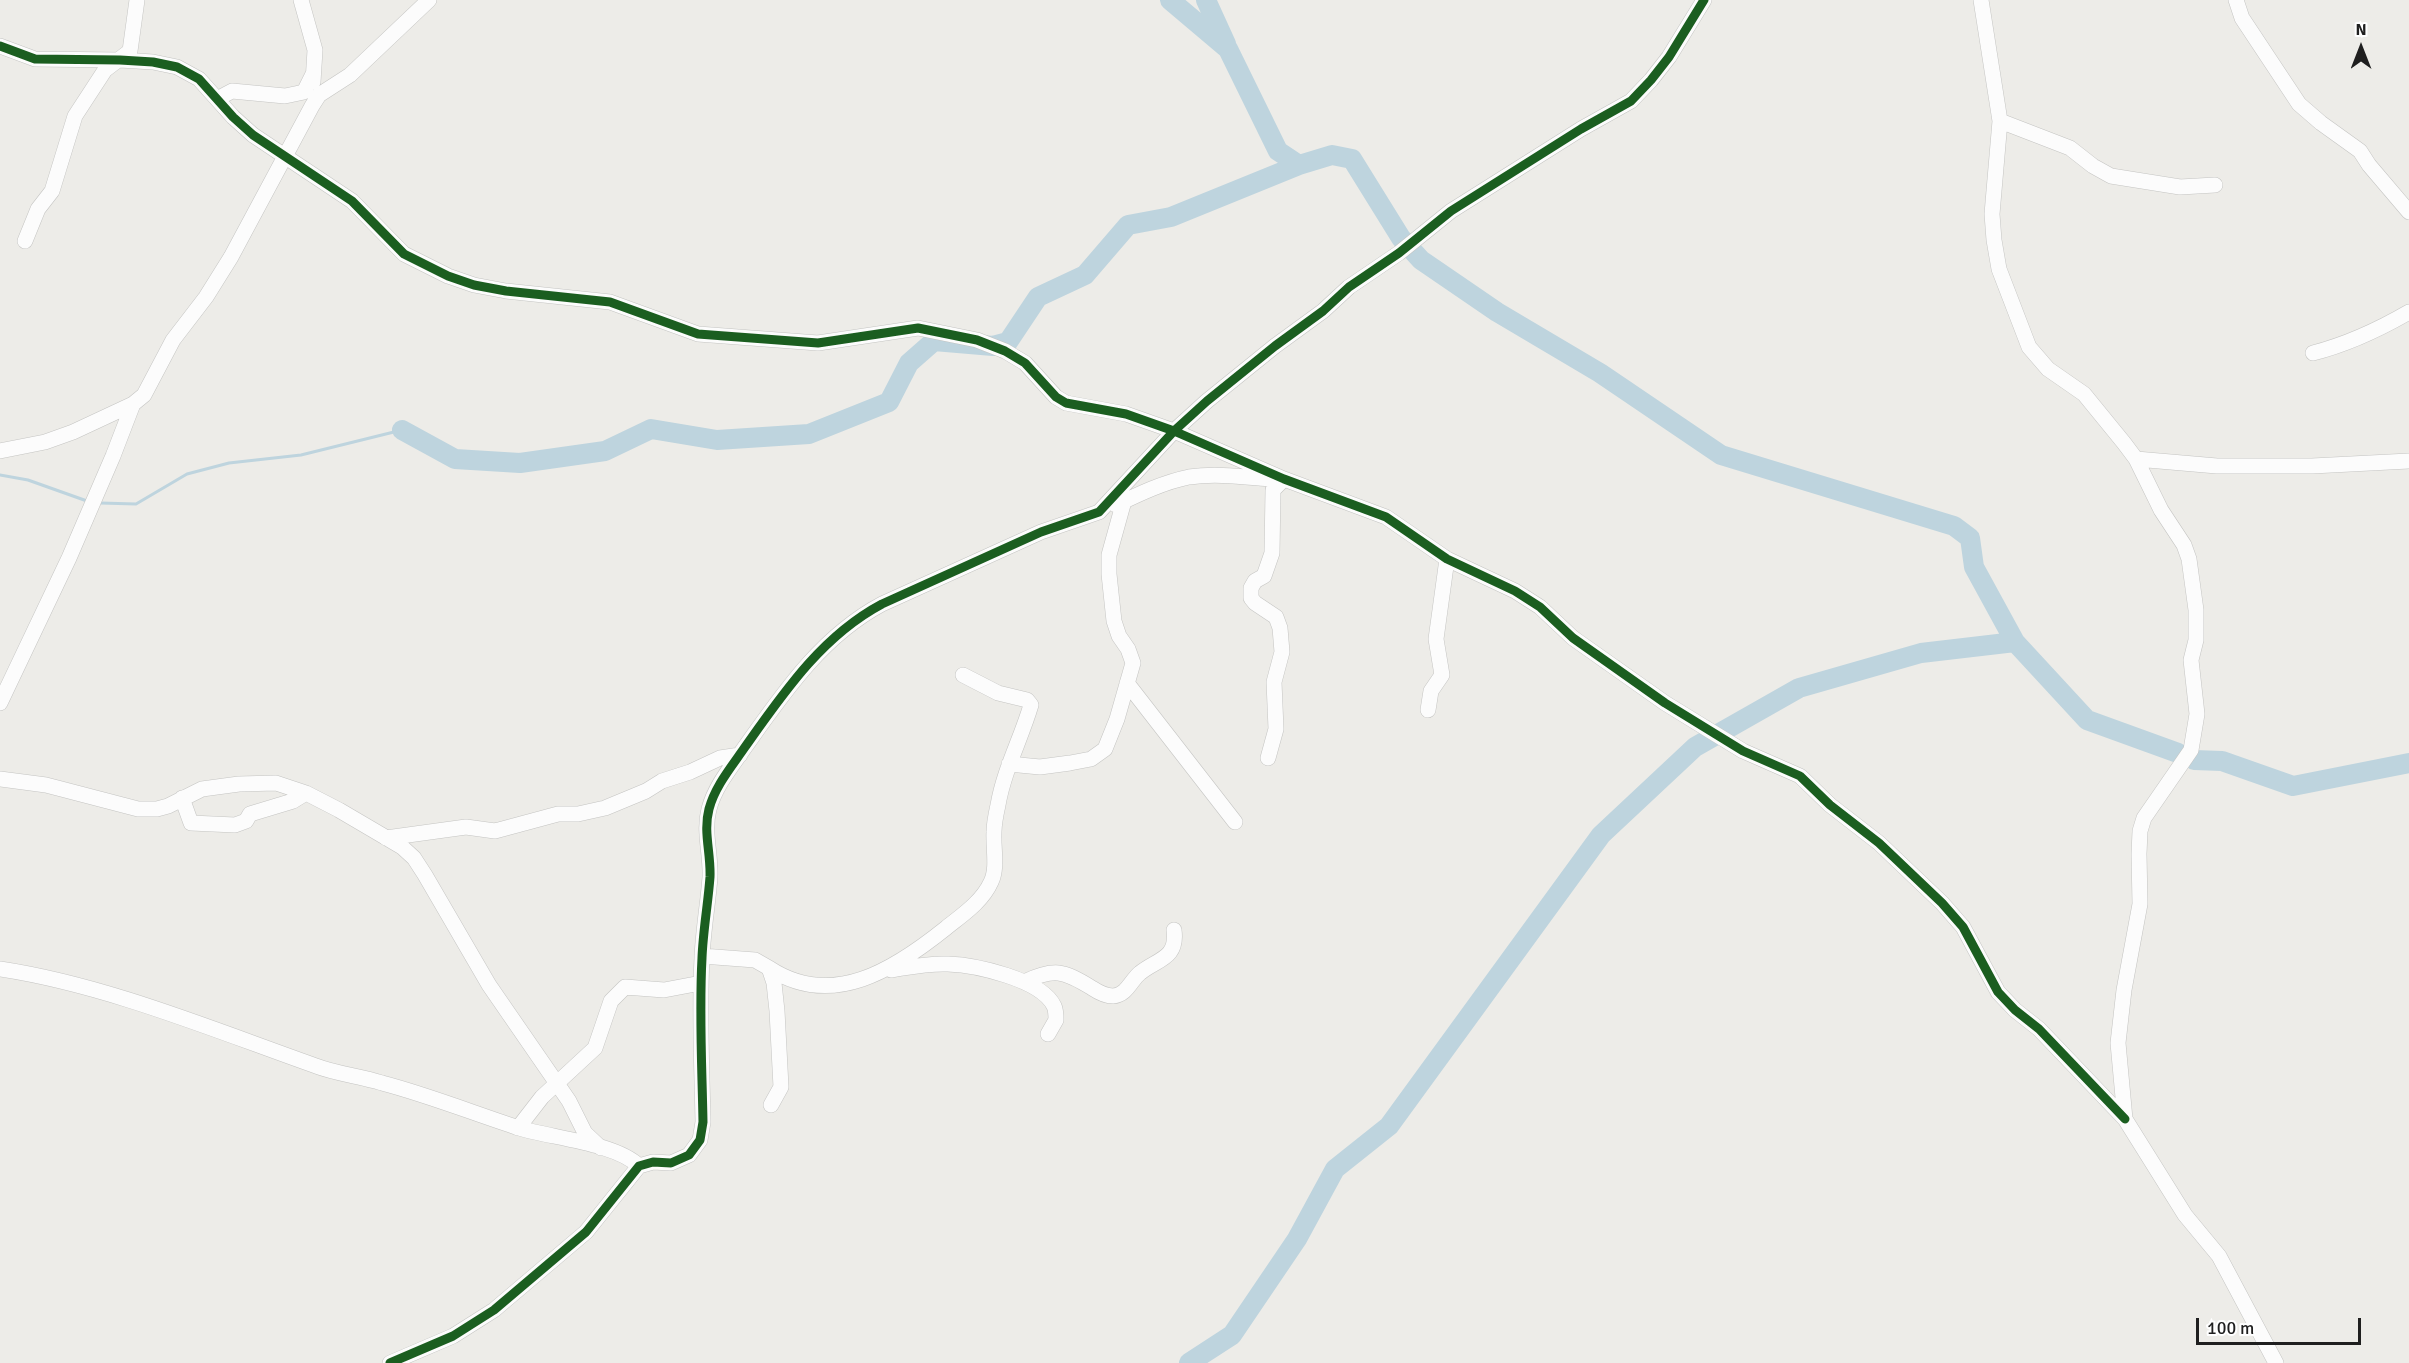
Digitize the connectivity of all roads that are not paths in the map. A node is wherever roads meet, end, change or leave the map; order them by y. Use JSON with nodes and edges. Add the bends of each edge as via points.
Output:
{"nodes":[{"id":1,"x":138,"y":0,"type":"edge"},
{"id":2,"x":301,"y":0,"type":"edge"},
{"id":3,"x":429,"y":0,"type":"edge"},
{"id":4,"x":1704,"y":0,"type":"edge"},
{"id":5,"x":1980,"y":0,"type":"edge"},
{"id":6,"x":2236,"y":0,"type":"edge"},
{"id":7,"x":0,"y":46,"type":"edge"},
{"id":8,"x":120,"y":60,"type":"junction"},
{"id":9,"x":314,"y":74,"type":"junction"},
{"id":10,"x":218,"y":99,"type":"junction"},
{"id":11,"x":312,"y":106,"type":"junction"},
{"id":12,"x":2000,"y":121,"type":"junction"},
{"id":13,"x":286,"y":157,"type":"junction"},
{"id":14,"x":2215,"y":185,"type":"dead end"},
{"id":15,"x":2409,"y":212,"type":"edge"},
{"id":16,"x":25,"y":241,"type":"dead end"},
{"id":17,"x":2409,"y":312,"type":"edge"},
{"id":18,"x":2313,"y":353,"type":"dead end"},
{"id":19,"x":133,"y":404,"type":"junction"},
{"id":20,"x":1174,"y":431,"type":"junction"},
{"id":21,"x":0,"y":451,"type":"edge"},
{"id":22,"x":2136,"y":459,"type":"junction"},
{"id":23,"x":2409,"y":461,"type":"edge"},
{"id":24,"x":1284,"y":479,"type":"junction"},
{"id":25,"x":1125,"y":501,"type":"junction"},
{"id":26,"x":1099,"y":512,"type":"junction"},
{"id":27,"x":1447,"y":560,"type":"junction"},
{"id":28,"x":963,"y":675,"type":"dead end"},
{"id":29,"x":1127,"y":683,"type":"junction"},
{"id":30,"x":0,"y":704,"type":"edge"},
{"id":31,"x":1428,"y":710,"type":"dead end"},
{"id":32,"x":740,"y":755,"type":"junction"},
{"id":33,"x":1268,"y":758,"type":"dead end"},
{"id":34,"x":1009,"y":764,"type":"junction"},
{"id":35,"x":0,"y":779,"type":"edge"},
{"id":36,"x":306,"y":793,"type":"junction"},
{"id":37,"x":182,"y":798,"type":"junction"},
{"id":38,"x":1235,"y":822,"type":"dead end"},
{"id":39,"x":387,"y":838,"type":"junction"},
{"id":40,"x":1174,"y":930,"type":"dead end"},
{"id":41,"x":702,"y":956,"type":"junction"},
{"id":42,"x":769,"y":968,"type":"junction"},
{"id":43,"x":0,"y":969,"type":"edge"},
{"id":44,"x":882,"y":971,"type":"junction"},
{"id":45,"x":701,"y":982,"type":"junction"},
{"id":46,"x":1024,"y":982,"type":"junction"},
{"id":47,"x":1048,"y":1034,"type":"dead end"},
{"id":48,"x":556,"y":1082,"type":"junction"},
{"id":49,"x":771,"y":1105,"type":"dead end"},
{"id":50,"x":2125,"y":1119,"type":"junction"},
{"id":51,"x":518,"y":1128,"type":"junction"},
{"id":52,"x":601,"y":1148,"type":"junction"},
{"id":53,"x":639,"y":1166,"type":"junction"},
{"id":54,"x":390,"y":1363,"type":"edge"},
{"id":55,"x":2276,"y":1363,"type":"edge"}],
"edges":[{"from":1,"to":8,"type":"street","via":[[130,51]]},
{"from":2,"to":9,"type":"street","via":[[315,50]]},
{"from":3,"to":11,"type":"street","via":[[350,75],[319,95]]},
{"from":4,"to":20,"type":"street","via":[[1669,57],[1631,101],[1451,211],[1349,287]]},
{"from":5,"to":12,"type":"street"},
{"from":6,"to":15,"type":"street","via":[[2242,18],[2299,104],[2360,151]]},
{"from":7,"to":8,"type":"street","via":[[35,59]]},
{"from":8,"to":10,"type":"street","via":[[177,67],[200,79]]},
{"from":8,"to":16,"type":"street","via":[[105,70],[75,116],[52,191],[38,209]]},
{"from":9,"to":10,"type":"street","via":[[304,92],[285,96],[232,91]]},
{"from":9,"to":11,"type":"street"},
{"from":10,"to":13,"type":"street","via":[[253,135]]},
{"from":11,"to":13,"type":"street"},
{"from":12,"to":14,"type":"street","via":[[2070,148],[2112,176],[2180,188]]},
{"from":12,"to":22,"type":"street","via":[[1993,222],[1999,269],[2007,293],[2036,357],[2084,394]]},
{"from":13,"to":19,"type":"street","via":[[206,297],[173,340],[144,394]]},
{"from":13,"to":20,"type":"street","via":[[352,201],[404,254],[474,285],[610,302],[679,329],[726,338],[818,343],[918,328],[956,335],[977,340],[1025,363],[1056,398],[1066,403],[1112,410]]},
{"from":17,"to":18,"type":"street","via":[[2340,346]]},
{"from":19,"to":21,"type":"street","via":[[45,442]]},
{"from":19,"to":30,"type":"street","via":[[69,558]]},
{"from":20,"to":24,"type":"street"},
{"from":20,"to":26,"type":"street"},
{"from":22,"to":23,"type":"street","via":[[2312,466]]},
{"from":22,"to":50,"type":"street","via":[[2190,560],[2196,610],[2191,660],[2197,714],[2191,750],[2144,818],[2140,831],[2140,904],[2118,1043]]},
{"from":24,"to":25,"type":"street","via":[[1189,477]]},
{"from":24,"to":27,"type":"street","via":[[1386,517]]},
{"from":24,"to":33,"type":"street","via":[[1273,490],[1272,553],[1264,576],[1255,580],[1251,588],[1255,603],[1276,617],[1281,628],[1282,652],[1274,682],[1276,729]]},
{"from":25,"to":26,"type":"street"},
{"from":25,"to":29,"type":"street","via":[[1109,555],[1109,574],[1114,621],[1133,663]]},
{"from":26,"to":32,"type":"street","via":[[1006,547],[859,616],[808,662]]},
{"from":27,"to":31,"type":"street","via":[[1436,639],[1442,675],[1431,691]]},
{"from":27,"to":50,"type":"street","via":[[1515,591],[1665,703],[1743,751],[1800,776],[1942,903],[1963,927],[1998,992]]},
{"from":28,"to":34,"type":"street","via":[[1031,705]]},
{"from":29,"to":34,"type":"street","via":[[1105,749],[1091,759],[1040,767]]},
{"from":29,"to":38,"type":"street"},
{"from":32,"to":39,"type":"street","via":[[720,758],[605,808],[558,814],[495,831],[466,827]]},
{"from":32,"to":41,"type":"street","via":[[709,807],[705,834],[710,873]]},
{"from":34,"to":44,"type":"street","via":[[998,803],[991,882],[974,905],[916,952]]},
{"from":35,"to":37,"type":"street","via":[[46,785],[138,809],[157,809]]},
{"from":36,"to":37,"type":"street","via":[[276,783],[239,784],[202,789]]},
{"from":36,"to":37,"type":"street","via":[[250,814],[246,822],[235,825],[191,823]]},
{"from":36,"to":39,"type":"street"},
{"from":39,"to":48,"type":"street","via":[[402,847],[419,867],[489,985]]},
{"from":40,"to":46,"type":"street","via":[[1176,941],[1167,957],[1140,973],[1125,992],[1115,996],[1102,994],[1063,973],[1046,972]]},
{"from":41,"to":42,"type":"street","via":[[755,960]]},
{"from":41,"to":45,"type":"street"},
{"from":42,"to":44,"type":"street","via":[[801,984],[830,987]]},
{"from":42,"to":49,"type":"street","via":[[777,1011],[781,1087]]},
{"from":43,"to":51,"type":"street","via":[[122,998],[334,1072],[381,1082]]},
{"from":44,"to":46,"type":"street","via":[[948,964],[981,968]]},
{"from":45,"to":48,"type":"street","via":[[664,990],[626,987],[611,1001],[595,1048]]},
{"from":45,"to":53,"type":"street","via":[[700,1140],[689,1155],[671,1163]]},
{"from":46,"to":47,"type":"street","via":[[1054,1006],[1056,1020]]},
{"from":48,"to":51,"type":"street"},
{"from":48,"to":52,"type":"street","via":[[585,1133]]},
{"from":50,"to":55,"type":"street","via":[[2185,1215],[2219,1256]]},
{"from":51,"to":52,"type":"street"},
{"from":52,"to":53,"type":"street","via":[[630,1157]]},
{"from":53,"to":54,"type":"street","via":[[586,1232],[494,1310],[453,1336]]}]}
